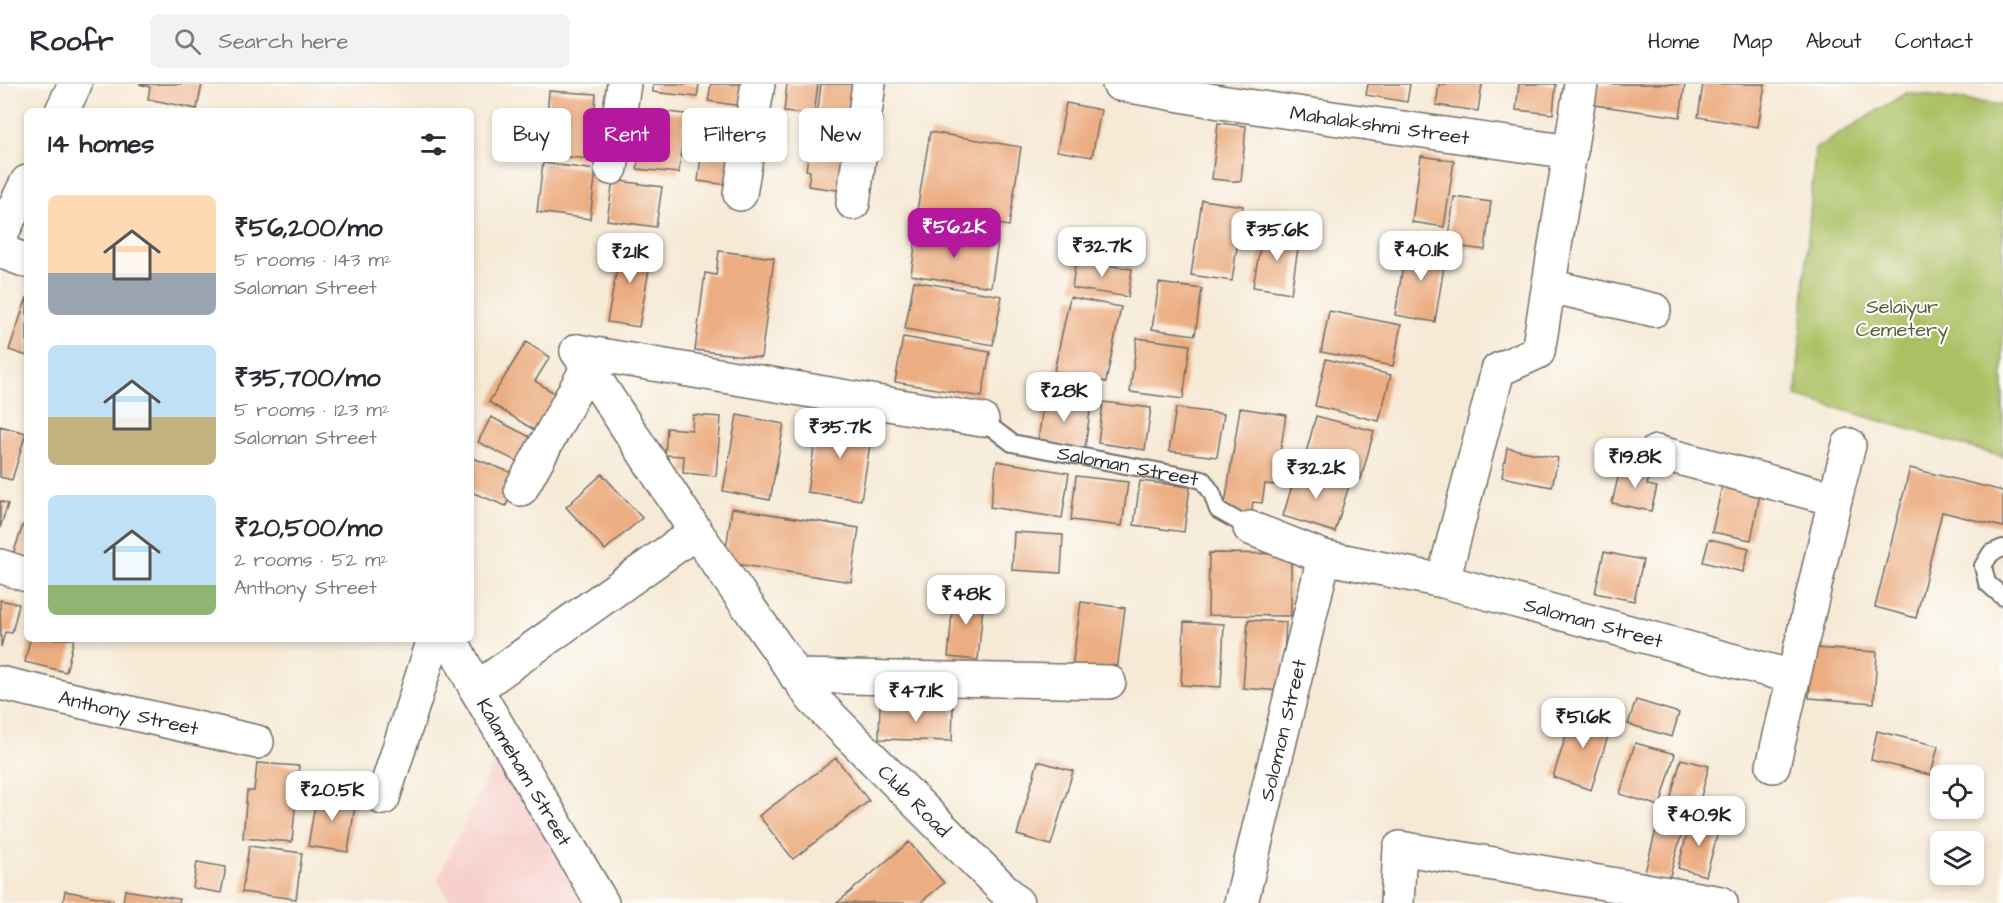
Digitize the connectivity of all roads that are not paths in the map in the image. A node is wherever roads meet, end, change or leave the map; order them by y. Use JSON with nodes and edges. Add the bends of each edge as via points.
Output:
{"nodes":[{"id":1,"x":75,"y":84,"type":"edge"},
{"id":2,"x":624,"y":84,"type":"edge"},
{"id":3,"x":758,"y":84,"type":"edge"},
{"id":4,"x":869,"y":84,"type":"edge"},
{"id":5,"x":1119,"y":84,"type":"edge"},
{"id":6,"x":1581,"y":84,"type":"edge"},
{"id":7,"x":63,"y":108,"type":"edge"},
{"id":8,"x":1570,"y":152,"type":"junction"},
{"id":9,"x":611,"y":168,"type":"dead end"},
{"id":10,"x":24,"y":188,"type":"edge"},
{"id":11,"x":740,"y":194,"type":"dead end"},
{"id":12,"x":853,"y":203,"type":"dead end"},
{"id":13,"x":0,"y":237,"type":"edge"},
{"id":14,"x":0,"y":251,"type":"edge"},
{"id":15,"x":24,"y":260,"type":"edge"},
{"id":16,"x":1549,"y":286,"type":"junction"},
{"id":17,"x":1654,"y":310,"type":"dead end"},
{"id":18,"x":583,"y":359,"type":"junction"},
{"id":19,"x":982,"y":420,"type":"joint"},
{"id":20,"x":1849,"y":445,"type":"dead end"},
{"id":21,"x":1656,"y":452,"type":"dead end"},
{"id":22,"x":521,"y":489,"type":"dead end"},
{"id":23,"x":1835,"y":499,"type":"junction"},
{"id":24,"x":1250,"y":528,"type":"joint"},
{"id":25,"x":696,"y":532,"type":"junction"},
{"id":26,"x":2003,"y":548,"type":"edge"},
{"id":27,"x":1324,"y":557,"type":"junction"},
{"id":28,"x":0,"y":566,"type":"edge"},
{"id":29,"x":24,"y":573,"type":"edge"},
{"id":30,"x":1443,"y":581,"type":"junction"},
{"id":31,"x":2003,"y":597,"type":"edge"},
{"id":32,"x":433,"y":642,"type":"edge"},
{"id":33,"x":452,"y":642,"type":"edge"},
{"id":34,"x":1793,"y":677,"type":"junction"},
{"id":35,"x":1109,"y":682,"type":"dead end"},
{"id":36,"x":0,"y":683,"type":"edge"},
{"id":37,"x":804,"y":687,"type":"junction"},
{"id":38,"x":476,"y":689,"type":"junction"},
{"id":39,"x":257,"y":742,"type":"dead end"},
{"id":40,"x":1773,"y":766,"type":"dead end"},
{"id":41,"x":383,"y":798,"type":"dead end"},
{"id":42,"x":603,"y":903,"type":"edge"},
{"id":43,"x":1017,"y":903,"type":"edge"},
{"id":44,"x":1241,"y":903,"type":"edge"},
{"id":45,"x":1397,"y":903,"type":"edge"},
{"id":46,"x":1720,"y":903,"type":"edge"}],
"edges":[{"from":1,"to":7,"type":"street"},
{"from":2,"to":9,"type":"street"},
{"from":3,"to":11,"type":"street"},
{"from":4,"to":12,"type":"street"},
{"from":5,"to":8,"type":"street","name":"Mahalakshmi Street"},
{"from":6,"to":8,"type":"street"},
{"from":8,"to":16,"type":"street"},
{"from":10,"to":13,"type":"street"},
{"from":14,"to":15,"type":"street"},
{"from":16,"to":17,"type":"street"},
{"from":16,"to":30,"type":"street","via":[[1538,352],[1498,370]]},
{"from":18,"to":19,"type":"street","name":"Saloman Street"},
{"from":18,"to":22,"type":"street"},
{"from":18,"to":25,"type":"street","name":"Club Road"},
{"from":19,"to":24,"type":"lane","name":"Saloman Street","via":[[1012,443],[1203,480],[1218,510]]},
{"from":20,"to":23,"type":"street"},
{"from":21,"to":23,"type":"street"},
{"from":23,"to":34,"type":"street"},
{"from":24,"to":27,"type":"street","name":"Saloman Street"},
{"from":25,"to":37,"type":"street","name":"Club Road"},
{"from":25,"to":38,"type":"street"},
{"from":26,"to":31,"type":"lane","via":[[1991,553],[1983,566],[1987,583]]},
{"from":27,"to":30,"type":"street","name":"Saloman Street"},
{"from":27,"to":44,"type":"street","name":"Solomon Street"},
{"from":28,"to":29,"type":"street"},
{"from":30,"to":34,"type":"street","name":"Saloman Street"},
{"from":32,"to":41,"type":"street"},
{"from":33,"to":38,"type":"street","name":"Kalameham Street"},
{"from":34,"to":40,"type":"street"},
{"from":35,"to":37,"type":"street"},
{"from":36,"to":39,"type":"street","name":"Anthony Street"},
{"from":37,"to":43,"type":"street","name":"Club Road"},
{"from":38,"to":42,"type":"street","name":"Kalameham Street"},
{"from":45,"to":46,"type":"street","via":[[1400,848]]}]}
